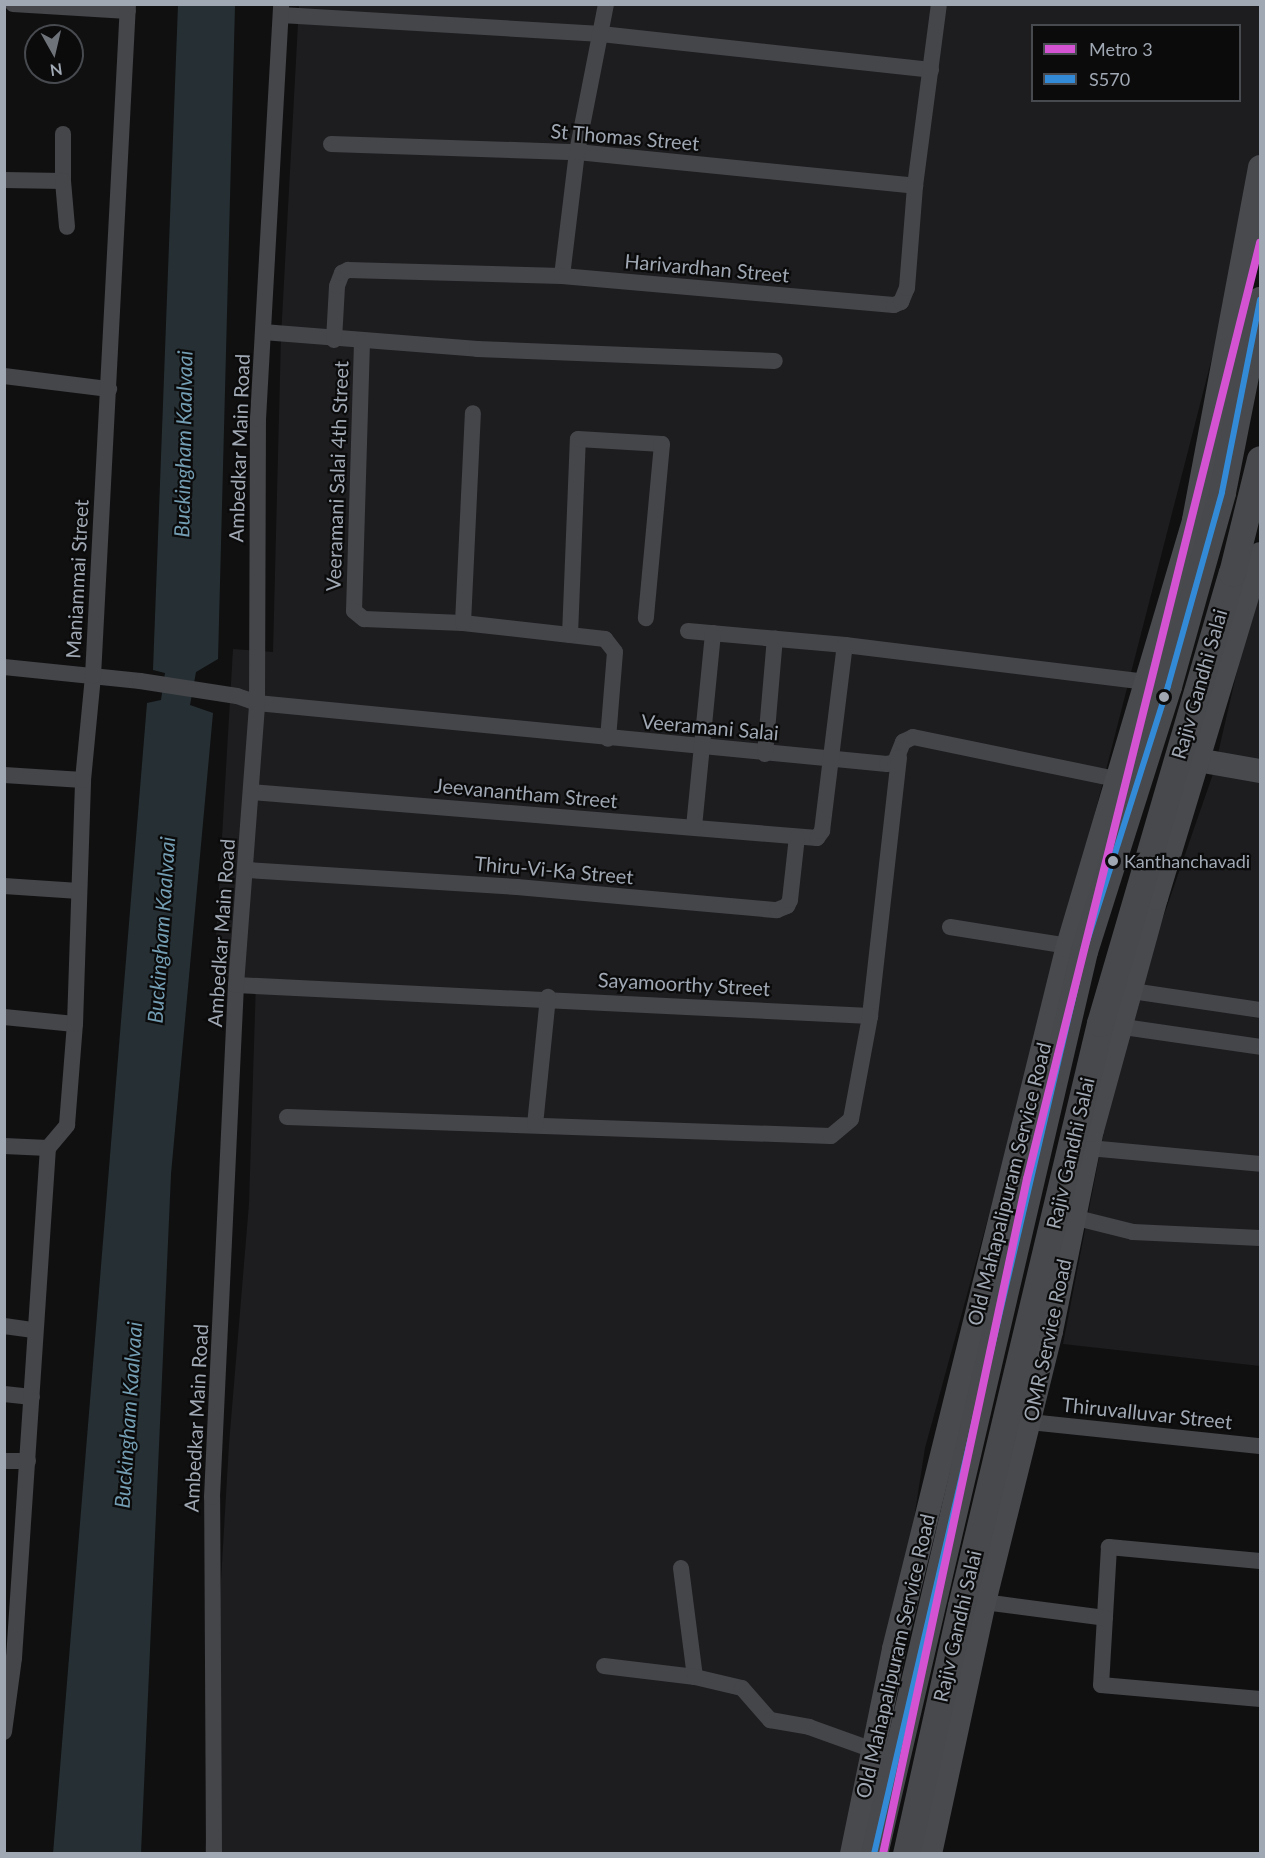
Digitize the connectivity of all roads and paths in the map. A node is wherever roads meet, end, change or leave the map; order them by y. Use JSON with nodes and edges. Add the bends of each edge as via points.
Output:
{"nodes":[{"id":1,"x":13,"y":4,"type":"edge"},
{"id":2,"x":606,"y":4,"type":"edge"},
{"id":3,"x":939,"y":4,"type":"edge"},
{"id":4,"x":128,"y":8,"type":"edge"},
{"id":5,"x":281,"y":10,"type":"edge"},
{"id":6,"x":601,"y":34,"type":"junction"},
{"id":7,"x":931,"y":70,"type":"junction"},
{"id":8,"x":63,"y":134,"type":"dead end"},
{"id":9,"x":331,"y":144,"type":"dead end"},
{"id":10,"x":577,"y":152,"type":"junction"},
{"id":11,"x":1260,"y":167,"type":"edge"},
{"id":12,"x":4,"y":180,"type":"edge"},
{"id":13,"x":63,"y":181,"type":"junction"},
{"id":14,"x":915,"y":186,"type":"junction"},
{"id":15,"x":67,"y":226,"type":"dead end"},
{"id":16,"x":562,"y":276,"type":"junction"},
{"id":17,"x":1260,"y":300,"type":"edge"},
{"id":18,"x":264,"y":332,"type":"junction"},
{"id":19,"x":334,"y":340,"type":"junction"},
{"id":20,"x":362,"y":342,"type":"junction"},
{"id":21,"x":775,"y":361,"type":"dead end"},
{"id":22,"x":4,"y":375,"type":"edge"},
{"id":23,"x":108,"y":389,"type":"junction"},
{"id":24,"x":473,"y":413,"type":"dead end"},
{"id":25,"x":1260,"y":459,"type":"edge"},
{"id":26,"x":1260,"y":554,"type":"edge"},
{"id":27,"x":646,"y":618,"type":"dead end"},
{"id":28,"x":464,"y":623,"type":"junction"},
{"id":29,"x":688,"y":631,"type":"dead end"},
{"id":30,"x":713,"y":633,"type":"junction"},
{"id":31,"x":570,"y":634,"type":"junction"},
{"id":32,"x":775,"y":638,"type":"junction"},
{"id":33,"x":845,"y":645,"type":"junction"},
{"id":34,"x":4,"y":667,"type":"edge"},
{"id":35,"x":93,"y":676,"type":"junction"},
{"id":36,"x":1158,"y":684,"type":"junction"},
{"id":37,"x":256,"y":703,"type":"junction"},
{"id":38,"x":609,"y":739,"type":"junction"},
{"id":39,"x":702,"y":747,"type":"junction"},
{"id":40,"x":765,"y":754,"type":"junction"},
{"id":41,"x":899,"y":758,"type":"junction"},
{"id":42,"x":831,"y":759,"type":"junction"},
{"id":43,"x":1188,"y":759,"type":"junction"},
{"id":44,"x":1260,"y":771,"type":"edge"},
{"id":45,"x":4,"y":775,"type":"edge"},
{"id":46,"x":83,"y":780,"type":"junction"},
{"id":47,"x":1127,"y":781,"type":"junction"},
{"id":48,"x":252,"y":792,"type":"junction"},
{"id":49,"x":694,"y":827,"type":"junction"},
{"id":50,"x":797,"y":837,"type":"junction"},
{"id":51,"x":247,"y":870,"type":"junction"},
{"id":52,"x":4,"y":886,"type":"edge"},
{"id":53,"x":78,"y":891,"type":"junction"},
{"id":54,"x":950,"y":927,"type":"dead end"},
{"id":55,"x":1068,"y":946,"type":"junction"},
{"id":56,"x":236,"y":985,"type":"junction"},
{"id":57,"x":1132,"y":991,"type":"junction"},
{"id":58,"x":548,"y":997,"type":"junction"},
{"id":59,"x":1260,"y":1010,"type":"edge"},
{"id":60,"x":870,"y":1016,"type":"junction"},
{"id":61,"x":4,"y":1017,"type":"edge"},
{"id":62,"x":75,"y":1024,"type":"junction"},
{"id":63,"x":1111,"y":1025,"type":"junction"},
{"id":64,"x":1260,"y":1047,"type":"edge"},
{"id":65,"x":286,"y":1117,"type":"dead end"},
{"id":66,"x":535,"y":1125,"type":"junction"},
{"id":67,"x":4,"y":1146,"type":"edge"},
{"id":68,"x":48,"y":1148,"type":"junction"},
{"id":69,"x":1089,"y":1148,"type":"junction"},
{"id":70,"x":1260,"y":1164,"type":"edge"},
{"id":71,"x":1073,"y":1216,"type":"junction"},
{"id":72,"x":1260,"y":1238,"type":"edge"},
{"id":73,"x":4,"y":1326,"type":"edge"},
{"id":74,"x":34,"y":1330,"type":"junction"},
{"id":75,"x":4,"y":1394,"type":"edge"},
{"id":76,"x":32,"y":1397,"type":"junction"},
{"id":77,"x":1030,"y":1422,"type":"junction"},
{"id":78,"x":1260,"y":1446,"type":"edge"},
{"id":79,"x":4,"y":1461,"type":"edge"},
{"id":80,"x":28,"y":1461,"type":"junction"},
{"id":81,"x":13,"y":1550,"type":"edge"},
{"id":82,"x":1260,"y":1561,"type":"edge"},
{"id":83,"x":681,"y":1568,"type":"dead end"},
{"id":84,"x":984,"y":1602,"type":"junction"},
{"id":85,"x":1105,"y":1618,"type":"junction"},
{"id":86,"x":9,"y":1658,"type":"edge"},
{"id":87,"x":604,"y":1666,"type":"dead end"},
{"id":88,"x":695,"y":1677,"type":"junction"},
{"id":89,"x":1260,"y":1699,"type":"edge"},
{"id":90,"x":4,"y":1732,"type":"edge"},
{"id":91,"x":873,"y":1750,"type":"junction"},
{"id":92,"x":214,"y":1854,"type":"edge"},
{"id":93,"x":852,"y":1854,"type":"edge"},
{"id":94,"x":874,"y":1854,"type":"edge"},
{"id":95,"x":906,"y":1854,"type":"edge"},
{"id":96,"x":930,"y":1854,"type":"edge"}],
"edges":[{"from":1,"to":4,"type":"street"},
{"from":2,"to":6,"type":"street"},
{"from":3,"to":7,"type":"street","name":"Harivardhan Street"},
{"from":4,"to":23,"type":"street","name":"Maniammai Street"},
{"from":5,"to":6,"type":"street"},
{"from":5,"to":18,"type":"street","name":"Ambedkar Main Road"},
{"from":6,"to":7,"type":"street"},
{"from":6,"to":10,"type":"street"},
{"from":7,"to":14,"type":"street","name":"Harivardhan Street"},
{"from":8,"to":13,"type":"street"},
{"from":9,"to":10,"type":"street","name":"St Thomas Street"},
{"from":10,"to":14,"type":"street","name":"St Thomas Street"},
{"from":10,"to":16,"type":"street"},
{"from":11,"to":36,"type":"street","via":[[1194,520]]},
{"from":12,"to":13,"type":"street"},
{"from":13,"to":15,"type":"street"},
{"from":14,"to":16,"type":"street","name":"Harivardhan Street","via":[[906,296],[894,305]]},
{"from":16,"to":19,"type":"street","name":"Harivardhan Street","via":[[348,270],[337,286]]},
{"from":17,"to":36,"type":"main road","name":"Rajiv Gandhi Salai","via":[[1222,492]]},
{"from":18,"to":19,"type":"street"},
{"from":18,"to":37,"type":"street","name":"Ambedkar Main Road","via":[[258,419]]},
{"from":19,"to":20,"type":"street"},
{"from":20,"to":21,"type":"street"},
{"from":20,"to":28,"type":"street","name":"Veeramani Salai 4th Street","via":[[354,611],[364,619]]},
{"from":22,"to":23,"type":"street"},
{"from":23,"to":35,"type":"street","name":"Maniammai Street"},
{"from":24,"to":28,"type":"street"},
{"from":25,"to":43,"type":"main road","name":"Rajiv Gandhi Salai"},
{"from":26,"to":43,"type":"street","name":"OMR Service Road"},
{"from":27,"to":31,"type":"street","via":[[662,444],[578,439]]},
{"from":28,"to":31,"type":"street","name":"Veeramani Salai 4th Street"},
{"from":29,"to":30,"type":"street"},
{"from":30,"to":32,"type":"street"},
{"from":30,"to":39,"type":"street"},
{"from":31,"to":38,"type":"street","name":"Veeramani Salai 4th Street","via":[[605,639],[615,652]]},
{"from":32,"to":33,"type":"street"},
{"from":32,"to":40,"type":"street"},
{"from":33,"to":36,"type":"street"},
{"from":33,"to":42,"type":"street"},
{"from":34,"to":35,"type":"street","name":"Veeramani Salai"},
{"from":35,"to":37,"type":"street","name":"Veeramani Salai","via":[[237,696]]},
{"from":35,"to":46,"type":"street","name":"Maniammai Street"},
{"from":36,"to":47,"type":"main road","name":"Rajiv Gandhi Salai"},
{"from":37,"to":38,"type":"street","name":"Veeramani Salai"},
{"from":37,"to":48,"type":"street","name":"Ambedkar Main Road"},
{"from":38,"to":39,"type":"street","name":"Veeramani Salai"},
{"from":39,"to":40,"type":"street","name":"Veeramani Salai"},
{"from":39,"to":49,"type":"street"},
{"from":40,"to":42,"type":"street","name":"Veeramani Salai"},
{"from":41,"to":42,"type":"street","name":"Veeramani Salai","via":[[887,764]]},
{"from":41,"to":47,"type":"street","via":[[903,741],[912,737]]},
{"from":41,"to":60,"type":"street"},
{"from":42,"to":50,"type":"street","via":[[821,834],[817,838]]},
{"from":43,"to":44,"type":"street"},
{"from":43,"to":57,"type":"street","name":"OMR Service Road"},
{"from":43,"to":63,"type":"main road","name":"Rajiv Gandhi Salai"},
{"from":45,"to":46,"type":"street"},
{"from":46,"to":53,"type":"street","name":"Maniammai Street"},
{"from":47,"to":55,"type":"street","name":"Old Mahapalipuram Service Road"},
{"from":47,"to":94,"type":"main road","name":"Rajiv Gandhi Salai"},
{"from":48,"to":49,"type":"street","name":"Jeevanantham Street"},
{"from":48,"to":51,"type":"street","name":"Ambedkar Main Road"},
{"from":49,"to":50,"type":"street","name":"Jeevanantham Street"},
{"from":50,"to":51,"type":"street","name":"Thiru-Vi-Ka Street","via":[[790,900],[777,910],[517,887]]},
{"from":51,"to":56,"type":"street","name":"Ambedkar Main Road"},
{"from":52,"to":53,"type":"street"},
{"from":53,"to":62,"type":"street","name":"Maniammai Street"},
{"from":54,"to":55,"type":"street"},
{"from":55,"to":91,"type":"street","name":"Old Mahapalipuram Service Road","via":[[914,1568]]},
{"from":56,"to":58,"type":"street","name":"Sayamoorthy Street"},
{"from":56,"to":92,"type":"street","name":"Ambedkar Main Road","via":[[212,1497]]},
{"from":57,"to":59,"type":"street"},
{"from":57,"to":63,"type":"street","name":"OMR Service Road"},
{"from":58,"to":60,"type":"street","name":"Sayamoorthy Street"},
{"from":58,"to":66,"type":"street"},
{"from":60,"to":66,"type":"street","via":[[851,1119],[831,1136]]},
{"from":61,"to":62,"type":"street"},
{"from":62,"to":68,"type":"street","name":"Maniammai Street","via":[[67,1125]]},
{"from":63,"to":64,"type":"street"},
{"from":63,"to":69,"type":"street","name":"OMR Service Road"},
{"from":63,"to":95,"type":"main road","name":"Rajiv Gandhi Salai","via":[[961,1606]]},
{"from":65,"to":66,"type":"street"},
{"from":67,"to":68,"type":"street"},
{"from":68,"to":74,"type":"street"},
{"from":69,"to":70,"type":"street"},
{"from":69,"to":71,"type":"street","name":"OMR Service Road"},
{"from":71,"to":72,"type":"street","via":[[1133,1232]]},
{"from":71,"to":77,"type":"street","name":"OMR Service Road"},
{"from":73,"to":74,"type":"street"},
{"from":74,"to":76,"type":"street"},
{"from":75,"to":76,"type":"street"},
{"from":76,"to":80,"type":"street"},
{"from":77,"to":78,"type":"street","name":"Thiruvalluvar Street"},
{"from":77,"to":84,"type":"street","name":"OMR Service Road"},
{"from":79,"to":80,"type":"street"},
{"from":80,"to":81,"type":"street"},
{"from":81,"to":86,"type":"street"},
{"from":82,"to":85,"type":"street","via":[[1109,1547]]},
{"from":83,"to":88,"type":"street"},
{"from":84,"to":85,"type":"street"},
{"from":84,"to":96,"type":"street","name":"OMR Service Road"},
{"from":85,"to":89,"type":"street","via":[[1101,1685]]},
{"from":86,"to":90,"type":"street"},
{"from":87,"to":88,"type":"street"},
{"from":88,"to":91,"type":"street","via":[[742,1688],[770,1719],[809,1727]]},
{"from":91,"to":93,"type":"street","name":"Old Mahapalipuram Service Road"}]}
